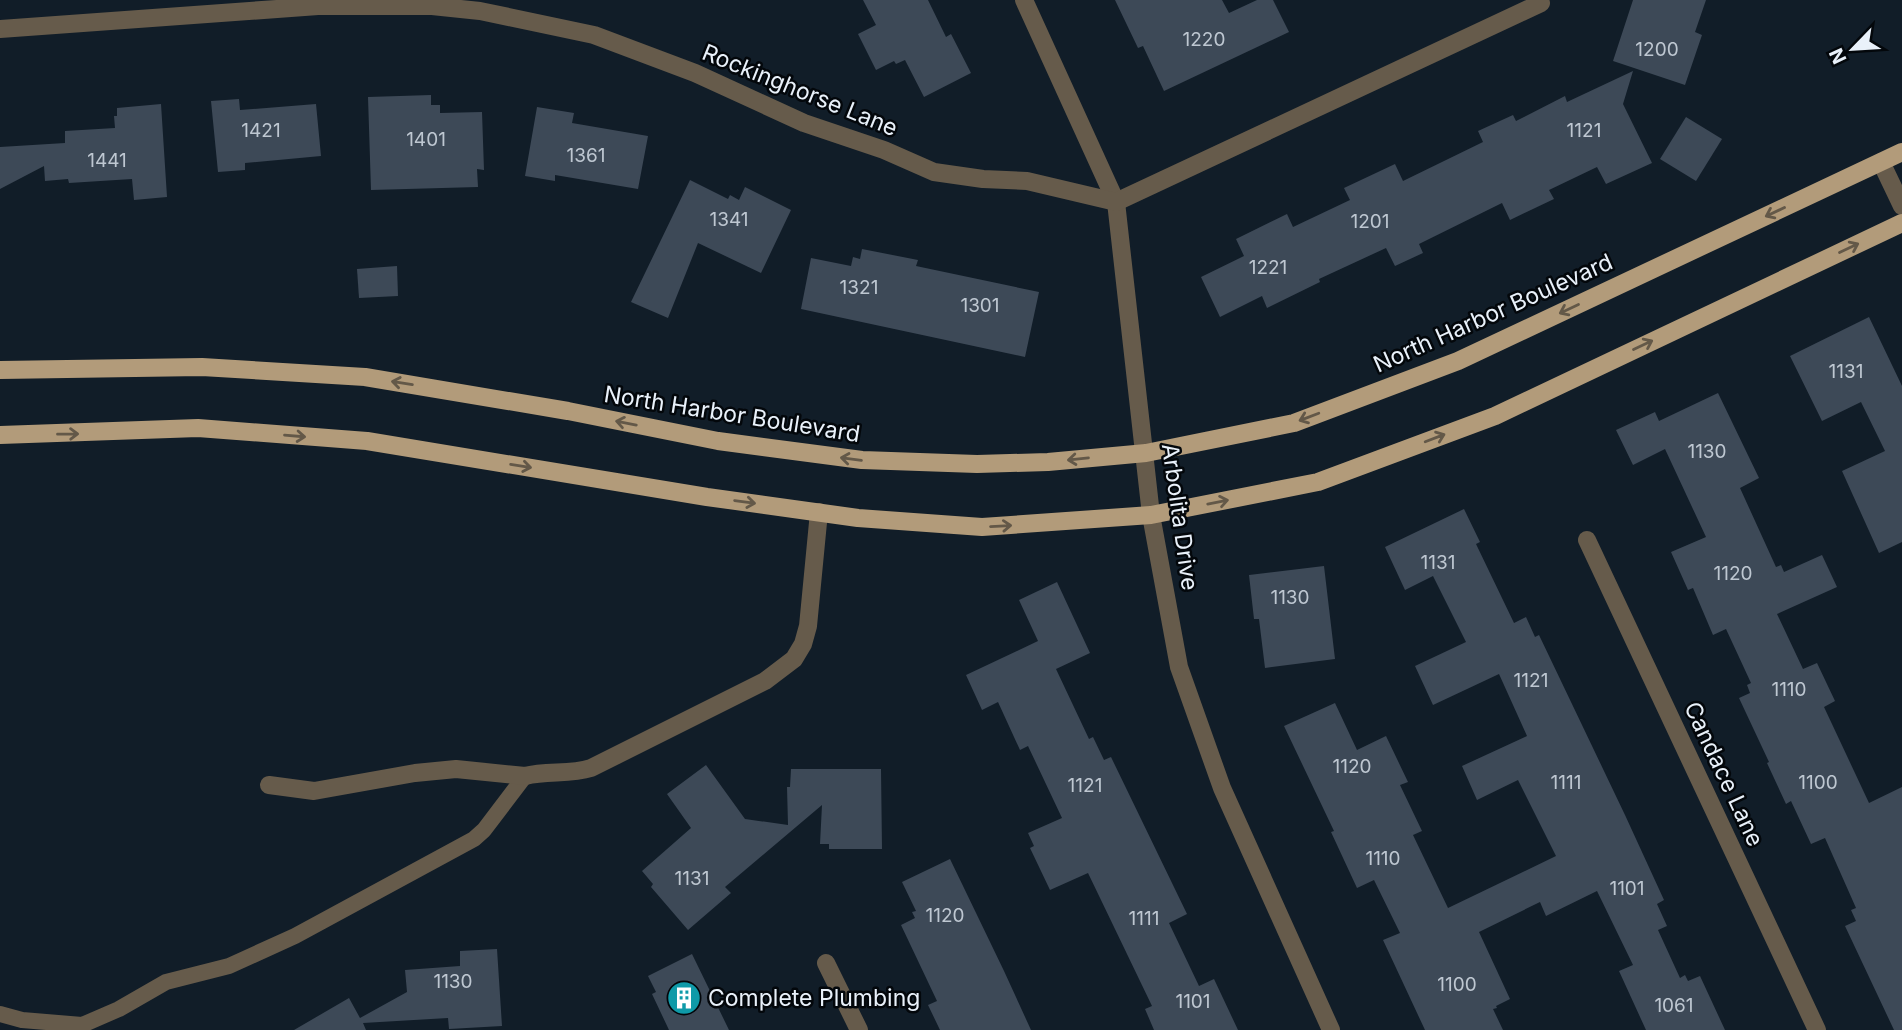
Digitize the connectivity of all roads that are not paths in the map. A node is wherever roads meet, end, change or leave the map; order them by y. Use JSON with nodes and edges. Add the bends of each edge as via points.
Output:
{"nodes":[{"id":1,"x":1024,"y":0,"type":"edge"},
{"id":2,"x":1541,"y":1,"type":"edge"},
{"id":3,"x":432,"y":3,"type":"edge"},
{"id":4,"x":0,"y":29,"type":"edge"},
{"id":5,"x":1902,"y":152,"type":"edge"},
{"id":6,"x":1881,"y":162,"type":"junction"},
{"id":7,"x":1116,"y":202,"type":"junction"},
{"id":8,"x":1902,"y":206,"type":"edge"},
{"id":9,"x":1902,"y":223,"type":"edge"},
{"id":10,"x":0,"y":370,"type":"edge"},
{"id":11,"x":0,"y":435,"type":"edge"},
{"id":12,"x":1146,"y":453,"type":"junction"},
{"id":13,"x":819,"y":512,"type":"junction"},
{"id":14,"x":1151,"y":515,"type":"junction"},
{"id":15,"x":1587,"y":540,"type":"dead end"},
{"id":16,"x":525,"y":776,"type":"junction"},
{"id":17,"x":269,"y":786,"type":"dead end"},
{"id":18,"x":826,"y":963,"type":"dead end"},
{"id":19,"x":0,"y":1014,"type":"edge"},
{"id":20,"x":859,"y":1030,"type":"edge"},
{"id":21,"x":1331,"y":1030,"type":"edge"},
{"id":22,"x":1817,"y":1030,"type":"edge"}],
"edges":[{"from":1,"to":7,"type":"street","name":"Arbolita Drive"},
{"from":2,"to":7,"type":"street"},
{"from":3,"to":4,"type":"street","name":"Rockinghorse Lane","via":[[318,6]]},
{"from":3,"to":7,"type":"street","name":"Rockinghorse Lane","via":[[594,35],[934,172],[1027,181]]},
{"from":5,"to":6,"type":"main road","name":"North Harbor Boulevard"},
{"from":6,"to":8,"type":"street"},
{"from":6,"to":12,"type":"main road","name":"North Harbor Boulevard","one_way":true,"via":[[1458,361],[1294,423]]},
{"from":7,"to":12,"type":"street","name":"Arbolita Drive"},
{"from":14,"to":9,"type":"main road","one_way":true,"via":[[1318,482],[1494,415]]},
{"from":12,"to":10,"type":"main road","name":"North Harbor Boulevard","one_way":true,"via":[[976,464],[862,460],[718,441],[365,377],[202,367]]},
{"from":11,"to":13,"type":"main road","one_way":true,"via":[[198,428],[367,442]]},
{"from":12,"to":14,"type":"street","name":"Arbolita Drive"},
{"from":13,"to":14,"type":"main road","one_way":true,"via":[[982,527]]},
{"from":13,"to":16,"type":"street","via":[[808,626],[794,659],[765,681],[591,768]]},
{"from":14,"to":21,"type":"street","name":"Arbolita Drive","via":[[1183,679],[1222,788]]},
{"from":15,"to":22,"type":"street","name":"Candace Lane"},
{"from":16,"to":17,"type":"street","via":[[456,769],[314,791]]},
{"from":16,"to":19,"type":"lane","via":[[474,839],[295,936],[229,966],[166,982],[82,1025]]},
{"from":18,"to":20,"type":"street"}]}
